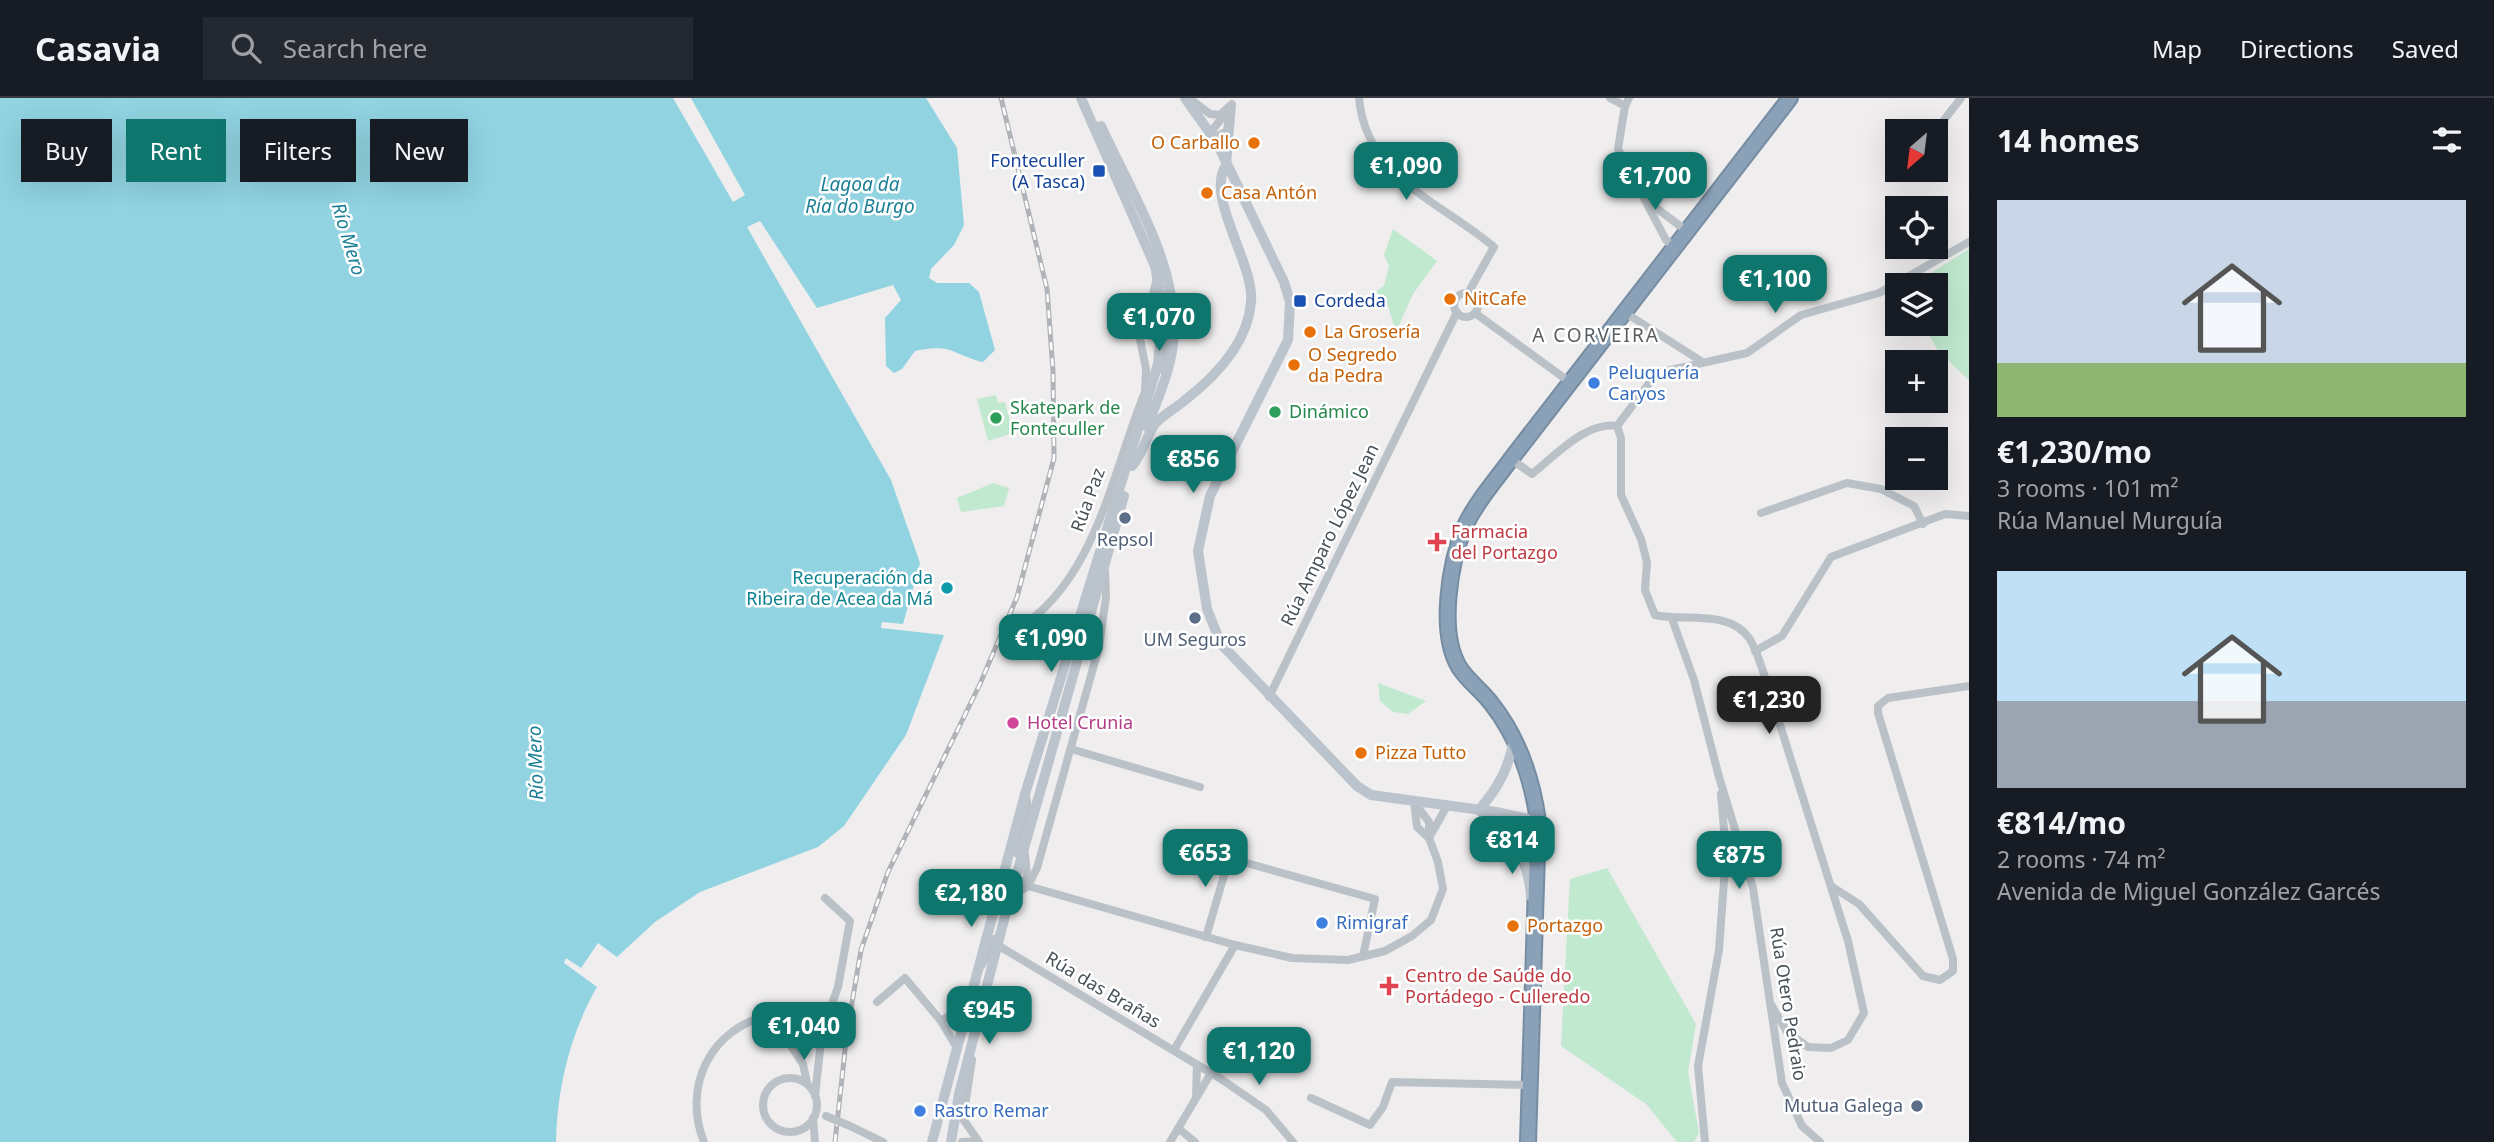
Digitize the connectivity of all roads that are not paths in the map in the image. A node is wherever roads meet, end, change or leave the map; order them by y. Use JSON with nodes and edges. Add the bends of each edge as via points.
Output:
{"nodes":[{"id":1,"x":1081,"y":98,"type":"edge"},
{"id":2,"x":1089,"y":98,"type":"edge"},
{"id":3,"x":1187,"y":98,"type":"edge"},
{"id":4,"x":1359,"y":98,"type":"edge"},
{"id":5,"x":1610,"y":98,"type":"edge"},
{"id":6,"x":1790,"y":98,"type":"edge"},
{"id":7,"x":1961,"y":98,"type":"edge"},
{"id":8,"x":1232,"y":101,"type":"edge"},
{"id":9,"x":1627,"y":102,"type":"edge"},
{"id":10,"x":1945,"y":119,"type":"edge"},
{"id":11,"x":1210,"y":133,"type":"junction"},
{"id":12,"x":1227,"y":164,"type":"junction"},
{"id":13,"x":1642,"y":194,"type":"junction"},
{"id":14,"x":1671,"y":222,"type":"junction"},
{"id":15,"x":1661,"y":230,"type":"junction"},
{"id":16,"x":1688,"y":232,"type":"junction"},
{"id":17,"x":1969,"y":242,"type":"edge"},
{"id":18,"x":1675,"y":248,"type":"junction"},
{"id":19,"x":1163,"y":280,"type":"junction"},
{"id":20,"x":1468,"y":293,"type":"junction"},
{"id":21,"x":1457,"y":312,"type":"junction"},
{"id":22,"x":1624,"y":312,"type":"junction"},
{"id":23,"x":1475,"y":313,"type":"junction"},
{"id":24,"x":1164,"y":323,"type":"junction"},
{"id":25,"x":1143,"y":326,"type":"junction"},
{"id":26,"x":1160,"y":339,"type":"junction"},
{"id":27,"x":1701,"y":361,"type":"junction"},
{"id":28,"x":1570,"y":383,"type":"junction"},
{"id":29,"x":1163,"y":387,"type":"junction"},
{"id":30,"x":1617,"y":426,"type":"junction"},
{"id":31,"x":1511,"y":459,"type":"junction"},
{"id":32,"x":1132,"y":466,"type":"junction"},
{"id":33,"x":1761,"y":513,"type":"dead end"},
{"id":34,"x":1969,"y":516,"type":"edge"},
{"id":35,"x":1923,"y":524,"type":"junction"},
{"id":36,"x":1105,"y":567,"type":"junction"},
{"id":37,"x":1672,"y":619,"type":"junction"},
{"id":38,"x":1016,"y":630,"type":"dead end"},
{"id":39,"x":1085,"y":639,"type":"junction"},
{"id":40,"x":1099,"y":647,"type":"junction"},
{"id":41,"x":1755,"y":651,"type":"junction"},
{"id":42,"x":1969,"y":686,"type":"edge"},
{"id":43,"x":1269,"y":696,"type":"junction"},
{"id":44,"x":1046,"y":725,"type":"junction"},
{"id":45,"x":1514,"y":739,"type":"junction"},
{"id":46,"x":1071,"y":749,"type":"junction"},
{"id":47,"x":1719,"y":777,"type":"junction"},
{"id":48,"x":1200,"y":787,"type":"dead end"},
{"id":49,"x":1026,"y":794,"type":"junction"},
{"id":50,"x":1414,"y":802,"type":"junction"},
{"id":51,"x":1447,"y":806,"type":"junction"},
{"id":52,"x":1479,"y":810,"type":"junction"},
{"id":53,"x":1538,"y":821,"type":"junction"},
{"id":54,"x":1429,"y":838,"type":"junction"},
{"id":55,"x":1024,"y":847,"type":"junction"},
{"id":56,"x":1014,"y":883,"type":"junction"},
{"id":57,"x":1028,"y":886,"type":"junction"},
{"id":58,"x":1831,"y":886,"type":"junction"},
{"id":59,"x":825,"y":898,"type":"dead end"},
{"id":60,"x":1206,"y":937,"type":"junction"},
{"id":61,"x":996,"y":944,"type":"junction"},
{"id":62,"x":1235,"y":945,"type":"junction"},
{"id":63,"x":1534,"y":945,"type":"junction"},
{"id":64,"x":1363,"y":956,"type":"junction"},
{"id":65,"x":974,"y":980,"type":"junction"},
{"id":66,"x":877,"y":1002,"type":"dead end"},
{"id":67,"x":969,"y":1002,"type":"junction"},
{"id":68,"x":1772,"y":1006,"type":"junction"},
{"id":69,"x":941,"y":1021,"type":"junction"},
{"id":70,"x":974,"y":1042,"type":"junction"},
{"id":71,"x":957,"y":1048,"type":"junction"},
{"id":72,"x":1174,"y":1050,"type":"junction"},
{"id":73,"x":1197,"y":1065,"type":"junction"},
{"id":74,"x":1211,"y":1073,"type":"junction"},
{"id":75,"x":807,"y":1083,"type":"junction"},
{"id":76,"x":1528,"y":1085,"type":"junction"},
{"id":77,"x":816,"y":1096,"type":"junction"},
{"id":78,"x":1196,"y":1097,"type":"junction"},
{"id":79,"x":1311,"y":1098,"type":"dead end"},
{"id":80,"x":815,"y":1114,"type":"junction"},
{"id":81,"x":1178,"y":1128,"type":"junction"},
{"id":82,"x":704,"y":1142,"type":"edge"},
{"id":83,"x":816,"y":1142,"type":"edge"},
{"id":84,"x":883,"y":1142,"type":"edge"},
{"id":85,"x":932,"y":1142,"type":"edge"},
{"id":86,"x":951,"y":1142,"type":"edge"},
{"id":87,"x":961,"y":1142,"type":"edge"},
{"id":88,"x":978,"y":1142,"type":"edge"},
{"id":89,"x":1170,"y":1142,"type":"edge"},
{"id":90,"x":1195,"y":1142,"type":"edge"},
{"id":91,"x":1293,"y":1142,"type":"edge"},
{"id":92,"x":1528,"y":1142,"type":"edge"},
{"id":93,"x":1705,"y":1142,"type":"edge"},
{"id":94,"x":1820,"y":1142,"type":"edge"}],
"edges":[{"from":1,"to":19,"type":"main road"},
{"from":2,"to":19,"type":"main road","via":[[1155,244]]},
{"from":3,"to":8,"type":"street","via":[[1210,114],[1220,115]]},
{"from":3,"to":11,"type":"main road"},
{"from":4,"to":20,"type":"street","via":[[1369,141],[1390,171],[1494,247]]},
{"from":5,"to":9,"type":"street"},
{"from":6,"to":16,"type":"highway"},
{"from":7,"to":10,"type":"street"},
{"from":8,"to":11,"type":"street","via":[[1225,118]]},
{"from":8,"to":12,"type":"street"},
{"from":9,"to":13,"type":"street","via":[[1618,149]]},
{"from":11,"to":12,"type":"main road"},
{"from":12,"to":32,"type":"main road","via":[[1220,185],[1249,275],[1249,316],[1220,368],[1156,422]]},
{"from":12,"to":43,"type":"main road","via":[[1284,282],[1291,321],[1288,340],[1210,496],[1198,551],[1207,609],[1221,644]]},
{"from":13,"to":14,"type":"street"},
{"from":13,"to":15,"type":"street"},
{"from":14,"to":15,"type":"street","via":[[1665,222]]},
{"from":14,"to":16,"type":"street"},
{"from":15,"to":18,"type":"street"},
{"from":16,"to":18,"type":"highway"},
{"from":17,"to":27,"type":"street","via":[[1879,293],[1801,315],[1746,353]]},
{"from":18,"to":22,"type":"highway"},
{"from":19,"to":24,"type":"main road"},
{"from":19,"to":25,"type":"street","name":"Rúa Paz"},
{"from":19,"to":29,"type":"main road","via":[[1174,329]]},
{"from":20,"to":21,"type":"street","via":[[1456,298]]},
{"from":20,"to":23,"type":"street","via":[[1478,302]]},
{"from":21,"to":23,"type":"street","via":[[1464,316]]},
{"from":21,"to":43,"type":"street","name":"Rúa Amparo López Jean"},
{"from":22,"to":27,"type":"street"},
{"from":22,"to":28,"type":"highway"},
{"from":23,"to":28,"type":"street"},
{"from":24,"to":25,"type":"street","via":[[1155,320]]},
{"from":24,"to":26,"type":"main road"},
{"from":24,"to":29,"type":"street","via":[[1168,327]]},
{"from":25,"to":26,"type":"street"},
{"from":25,"to":38,"type":"street","name":"Rúa Paz","via":[[1145,392],[1092,536],[1066,584],[1033,620]]},
{"from":26,"to":44,"type":"main road","via":[[1144,414]]},
{"from":27,"to":30,"type":"street","via":[[1657,373]]},
{"from":28,"to":31,"type":"highway"},
{"from":29,"to":32,"type":"main road"},
{"from":30,"to":31,"type":"street","via":[[1604,424],[1574,440],[1532,474]]},
{"from":30,"to":37,"type":"street","via":[[1622,495],[1647,562],[1645,590],[1655,615]]},
{"from":31,"to":45,"type":"highway","via":[[1466,524],[1447,619],[1459,667],[1492,704]]},
{"from":32,"to":36,"type":"main road"},
{"from":33,"to":35,"type":"street","via":[[1847,484],[1881,489],[1914,506]]},
{"from":34,"to":35,"type":"street","via":[[1945,514]]},
{"from":35,"to":41,"type":"street","via":[[1831,557],[1782,636]]},
{"from":36,"to":39,"type":"main road"},
{"from":36,"to":40,"type":"street"},
{"from":37,"to":41,"type":"street","via":[[1707,617],[1734,626],[1749,637]]},
{"from":37,"to":47,"type":"street","name":"Rúa Otero Pedraio","via":[[1694,680]]},
{"from":39,"to":40,"type":"street"},
{"from":39,"to":44,"type":"main road"},
{"from":39,"to":55,"type":"main road"},
{"from":40,"to":46,"type":"street"},
{"from":41,"to":58,"type":"street"},
{"from":42,"to":58,"type":"street","via":[[1888,698],[1878,706],[1953,959],[1952,971],[1940,980],[1923,976],[1859,904]]},
{"from":43,"to":50,"type":"main road","via":[[1357,786],[1371,795]]},
{"from":44,"to":49,"type":"main road"},
{"from":45,"to":52,"type":"main road","via":[[1497,788]]},
{"from":45,"to":53,"type":"highway","via":[[1533,788]]},
{"from":46,"to":48,"type":"street"},
{"from":46,"to":57,"type":"street"},
{"from":47,"to":68,"type":"street","name":"Rúa Otero Pedraio","via":[[1754,888]]},
{"from":47,"to":93,"type":"street","via":[[1726,853],[1719,950],[1698,1066]]},
{"from":49,"to":56,"type":"street","via":[[1028,808]]},
{"from":49,"to":65,"type":"main road"},
{"from":50,"to":51,"type":"main road"},
{"from":50,"to":54,"type":"street","via":[[1429,822]]},
{"from":51,"to":52,"type":"main road"},
{"from":51,"to":54,"type":"street"},
{"from":52,"to":53,"type":"main road"},
{"from":52,"to":63,"type":"main road","via":[[1509,834],[1526,864]]},
{"from":53,"to":63,"type":"highway"},
{"from":54,"to":64,"type":"street","via":[[1443,889],[1430,920],[1385,951]]},
{"from":55,"to":56,"type":"main road"},
{"from":55,"to":57,"type":"street"},
{"from":56,"to":57,"type":"street","via":[[1022,880]]},
{"from":56,"to":61,"type":"street"},
{"from":56,"to":61,"type":"main road"},
{"from":57,"to":60,"type":"street"},
{"from":58,"to":68,"type":"street","via":[[1864,1013],[1848,1040],[1831,1048],[1808,1047],[1787,1032]]},
{"from":59,"to":77,"type":"street","via":[[850,921],[838,987],[822,1032]]},
{"from":60,"to":62,"type":"street"},
{"from":60,"to":64,"type":"street","via":[[1225,872],[1236,860],[1375,899]]},
{"from":61,"to":65,"type":"street"},
{"from":61,"to":70,"type":"main road"},
{"from":61,"to":72,"type":"street","name":"Rúa das Brañas"},
{"from":62,"to":64,"type":"street","via":[[1293,958],[1348,960]]},
{"from":62,"to":72,"type":"street"},
{"from":63,"to":76,"type":"highway"},
{"from":65,"to":67,"type":"main road"},
{"from":66,"to":69,"type":"street","via":[[905,978]]},
{"from":67,"to":69,"type":"street"},
{"from":67,"to":71,"type":"main road"},
{"from":68,"to":94,"type":"street","name":"Rúa Otero Pedraio","via":[[1782,1083],[1802,1126]]},
{"from":69,"to":71,"type":"street"},
{"from":70,"to":86,"type":"main road"},
{"from":70,"to":88,"type":"street","via":[[963,1119]]},
{"from":71,"to":85,"type":"main road"},
{"from":72,"to":73,"type":"street","name":"Rúa das Brañas"},
{"from":73,"to":74,"type":"street","name":"Rúa das Brañas"},
{"from":73,"to":78,"type":"street"},
{"from":74,"to":78,"type":"street"},
{"from":74,"to":91,"type":"street","name":"Rúa das Brañas","via":[[1266,1110]]},
{"from":75,"to":77,"type":"street"},
{"from":75,"to":80,"type":"street","via":[[793,1078],[777,1081],[766,1092],[763,1107],[769,1123],[784,1131],[801,1130]]},
{"from":75,"to":82,"type":"street","via":[[803,1065],[770,1015],[733,1030],[708,1056],[698,1077],[695,1102]]},
{"from":76,"to":79,"type":"street","via":[[1392,1082],[1370,1125]]},
{"from":76,"to":92,"type":"highway"},
{"from":77,"to":80,"type":"street"},
{"from":78,"to":81,"type":"street"},
{"from":80,"to":83,"type":"street"},
{"from":80,"to":84,"type":"street","bridge":true},
{"from":81,"to":89,"type":"street"},
{"from":81,"to":90,"type":"street"},
{"from":87,"to":88,"type":"street"}]}
